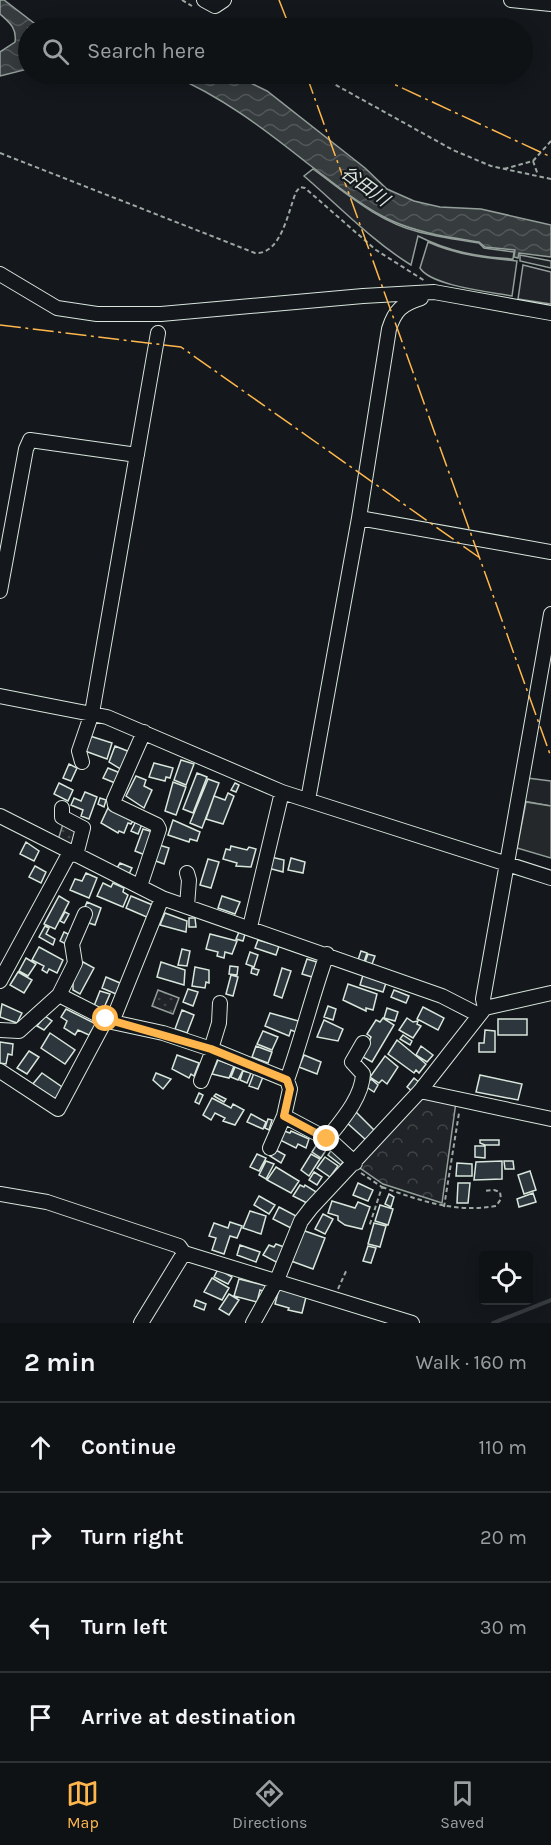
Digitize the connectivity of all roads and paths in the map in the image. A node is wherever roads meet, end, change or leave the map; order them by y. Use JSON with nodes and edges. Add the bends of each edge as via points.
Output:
{"nodes":[{"id":1,"x":204,"y":0,"type":"edge"},
{"id":2,"x":224,"y":0,"type":"edge"},
{"id":3,"x":511,"y":0,"type":"edge"},
{"id":4,"x":551,"y":4,"type":"edge"},
{"id":5,"x":334,"y":84,"type":"edge"},
{"id":6,"x":551,"y":141,"type":"edge"},
{"id":7,"x":0,"y":153,"type":"edge"},
{"id":8,"x":533,"y":161,"type":"junction"},
{"id":9,"x":501,"y":169,"type":"junction"},
{"id":10,"x":538,"y":177,"type":"junction"},
{"id":11,"x":551,"y":179,"type":"edge"},
{"id":12,"x":0,"y":274,"type":"edge"},
{"id":13,"x":434,"y":292,"type":"junction"},
{"id":14,"x":551,"y":313,"type":"edge"},
{"id":15,"x":158,"y":333,"type":"dead end"},
{"id":16,"x":137,"y":455,"type":"junction"},
{"id":17,"x":359,"y":518,"type":"junction"},
{"id":18,"x":551,"y":552,"type":"edge"},
{"id":19,"x":0,"y":591,"type":"edge"},
{"id":20,"x":551,"y":614,"type":"edge"},
{"id":21,"x":0,"y":696,"type":"edge"},
{"id":22,"x":92,"y":713,"type":"junction"},
{"id":23,"x":144,"y":732,"type":"junction"},
{"id":24,"x":82,"y":762,"type":"dead end"},
{"id":25,"x":282,"y":792,"type":"junction"},
{"id":26,"x":308,"y":800,"type":"junction"},
{"id":27,"x":62,"y":808,"type":"dead end"},
{"id":28,"x":0,"y":816,"type":"edge"},
{"id":29,"x":73,"y":853,"type":"junction"},
{"id":30,"x":507,"y":864,"type":"junction"},
{"id":31,"x":187,"y":873,"type":"dead end"},
{"id":32,"x":551,"y":878,"type":"edge"},
{"id":33,"x":140,"y":886,"type":"junction"},
{"id":34,"x":162,"y":898,"type":"junction"},
{"id":35,"x":187,"y":906,"type":"junction"},
{"id":36,"x":85,"y":914,"type":"dead end"},
{"id":37,"x":250,"y":927,"type":"junction"},
{"id":38,"x":327,"y":954,"type":"junction"},
{"id":39,"x":0,"y":981,"type":"edge"},
{"id":40,"x":551,"y":993,"type":"edge"},
{"id":41,"x":59,"y":995,"type":"junction"},
{"id":42,"x":220,"y":1002,"type":"dead end"},
{"id":43,"x":482,"y":1012,"type":"junction"},
{"id":44,"x":167,"y":1019,"type":"dead end"},
{"id":45,"x":109,"y":1020,"type":"junction"},
{"id":46,"x":0,"y":1030,"type":"edge"},
{"id":47,"x":163,"y":1034,"type":"junction"},
{"id":48,"x":363,"y":1043,"type":"dead end"},
{"id":49,"x":212,"y":1050,"type":"junction"},
{"id":50,"x":0,"y":1071,"type":"edge"},
{"id":51,"x":287,"y":1080,"type":"junction"},
{"id":52,"x":201,"y":1081,"type":"dead end"},
{"id":53,"x":420,"y":1091,"type":"junction"},
{"id":54,"x":462,"y":1098,"type":"junction"},
{"id":55,"x":284,"y":1116,"type":"junction"},
{"id":56,"x":551,"y":1119,"type":"edge"},
{"id":57,"x":327,"y":1139,"type":"junction"},
{"id":58,"x":270,"y":1148,"type":"dead end"},
{"id":59,"x":353,"y":1165,"type":"junction"},
{"id":60,"x":382,"y":1187,"type":"junction"},
{"id":61,"x":484,"y":1191,"type":"dead end"},
{"id":62,"x":0,"y":1194,"type":"edge"},
{"id":63,"x":444,"y":1207,"type":"junction"},
{"id":64,"x":369,"y":1227,"type":"dead end"},
{"id":65,"x":184,"y":1253,"type":"junction"},
{"id":66,"x":347,"y":1269,"type":"dead end"},
{"id":67,"x":278,"y":1280,"type":"junction"},
{"id":68,"x":334,"y":1298,"type":"junction"},
{"id":69,"x":141,"y":1323,"type":"edge"},
{"id":70,"x":253,"y":1323,"type":"edge"},
{"id":71,"x":412,"y":1323,"type":"edge"}],
"edges":[{"from":1,"to":2,"type":"street","via":[[215,6]]},
{"from":3,"to":4,"type":"street"},
{"from":5,"to":9,"type":"path","via":[[453,150]]},
{"from":6,"to":8,"type":"path"},
{"from":7,"to":13,"type":"path","via":[[255,253],[266,252],[275,244],[296,192],[305,188],[376,250],[424,279]]},
{"from":8,"to":9,"type":"path"},
{"from":8,"to":10,"type":"path"},
{"from":9,"to":10,"type":"path"},
{"from":10,"to":11,"type":"path"},
{"from":12,"to":13,"type":"street","via":[[57,308],[109,315]]},
{"from":13,"to":14,"type":"street"},
{"from":13,"to":17,"type":"street","via":[[405,303],[395,313],[389,328]]},
{"from":15,"to":16,"type":"street"},
{"from":16,"to":19,"type":"street","via":[[30,440]]},
{"from":16,"to":22,"type":"street"},
{"from":17,"to":18,"type":"street"},
{"from":17,"to":26,"type":"street"},
{"from":20,"to":30,"type":"street"},
{"from":21,"to":22,"type":"street"},
{"from":22,"to":23,"type":"street"},
{"from":22,"to":24,"type":"street","via":[[79,751]]},
{"from":23,"to":25,"type":"street"},
{"from":23,"to":33,"type":"street","via":[[114,800],[115,805],[160,823]]},
{"from":25,"to":26,"type":"street"},
{"from":25,"to":37,"type":"street"},
{"from":26,"to":30,"type":"street"},
{"from":27,"to":29,"type":"street","via":[[62,817],[83,828]]},
{"from":28,"to":29,"type":"street"},
{"from":29,"to":33,"type":"street"},
{"from":29,"to":39,"type":"street"},
{"from":30,"to":32,"type":"street"},
{"from":30,"to":43,"type":"street"},
{"from":31,"to":35,"type":"street"},
{"from":33,"to":34,"type":"street"},
{"from":34,"to":35,"type":"street"},
{"from":34,"to":45,"type":"street"},
{"from":35,"to":37,"type":"street"},
{"from":36,"to":41,"type":"street","via":[[72,944],[75,963]]},
{"from":37,"to":38,"type":"street"},
{"from":38,"to":43,"type":"street"},
{"from":38,"to":51,"type":"street"},
{"from":40,"to":43,"type":"street"},
{"from":41,"to":45,"type":"street"},
{"from":41,"to":46,"type":"street","via":[[19,1031]]},
{"from":42,"to":49,"type":"street"},
{"from":43,"to":53,"type":"street"},
{"from":44,"to":47,"type":"street"},
{"from":45,"to":47,"type":"street"},
{"from":45,"to":50,"type":"street","via":[[58,1109]]},
{"from":47,"to":49,"type":"street"},
{"from":48,"to":57,"type":"street","via":[[352,1062],[363,1074],[362,1083],[346,1115]]},
{"from":49,"to":51,"type":"street"},
{"from":49,"to":52,"type":"street"},
{"from":51,"to":55,"type":"street","via":[[290,1089]]},
{"from":53,"to":54,"type":"street"},
{"from":53,"to":59,"type":"street"},
{"from":54,"to":56,"type":"street"},
{"from":54,"to":63,"type":"path"},
{"from":55,"to":57,"type":"street"},
{"from":55,"to":58,"type":"street"},
{"from":57,"to":59,"type":"street"},
{"from":59,"to":60,"type":"path"},
{"from":59,"to":67,"type":"street","via":[[302,1221]]},
{"from":60,"to":63,"type":"path"},
{"from":60,"to":64,"type":"path"},
{"from":61,"to":63,"type":"path","via":[[500,1192],[496,1206]]},
{"from":62,"to":65,"type":"street","via":[[47,1202],[179,1246]]},
{"from":65,"to":67,"type":"street"},
{"from":65,"to":69,"type":"street"},
{"from":66,"to":68,"type":"path"},
{"from":67,"to":68,"type":"street"},
{"from":67,"to":70,"type":"street"},
{"from":68,"to":71,"type":"street"}]}
